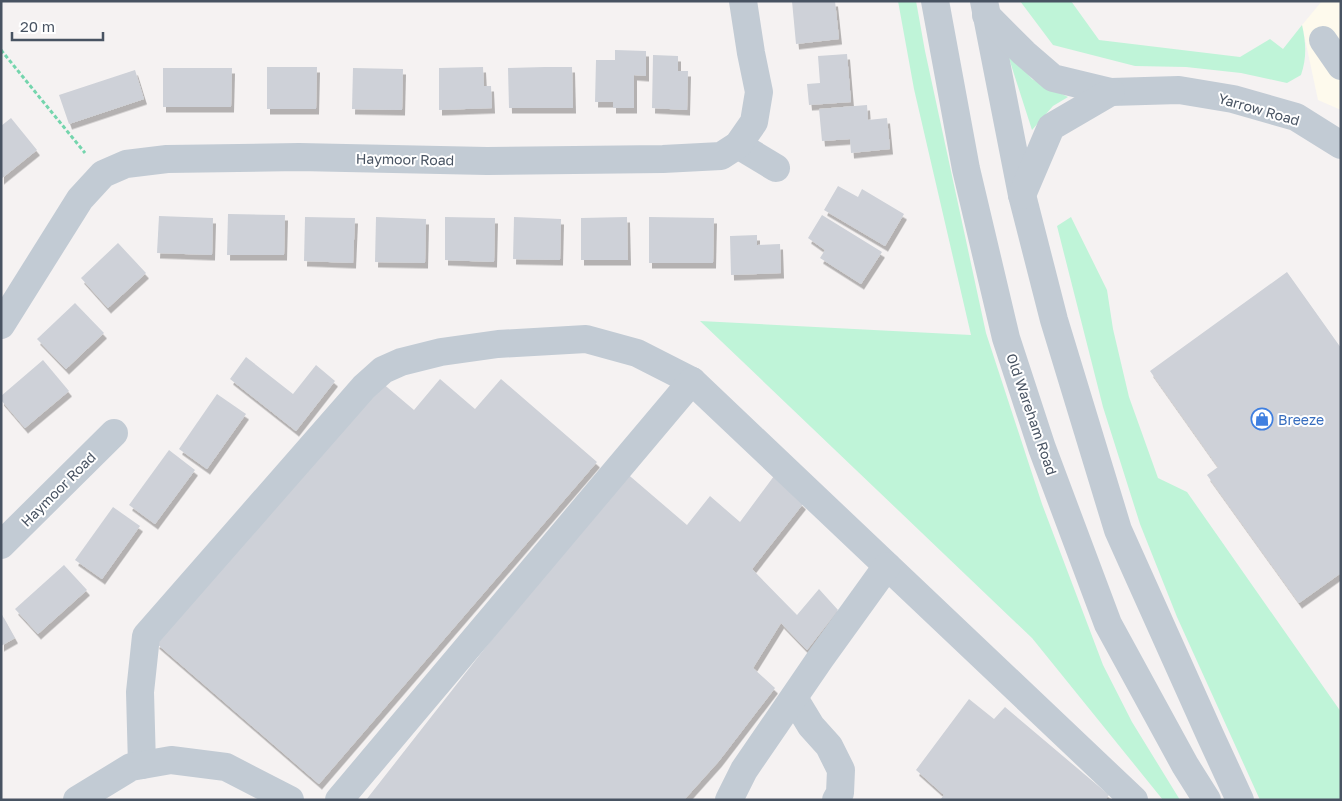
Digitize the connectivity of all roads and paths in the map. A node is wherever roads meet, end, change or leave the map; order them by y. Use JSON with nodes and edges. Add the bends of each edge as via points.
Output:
{"nodes":[{"id":1,"x":743,"y":1,"type":"edge"},
{"id":2,"x":935,"y":1,"type":"edge"},
{"id":3,"x":985,"y":8,"type":"edge"},
{"id":4,"x":1323,"y":40,"type":"dead end"},
{"id":5,"x":1,"y":50,"type":"edge"},
{"id":6,"x":1341,"y":66,"type":"edge"},
{"id":7,"x":1111,"y":92,"type":"junction"},
{"id":8,"x":738,"y":145,"type":"junction"},
{"id":9,"x":1341,"y":145,"type":"edge"},
{"id":10,"x":776,"y":168,"type":"dead end"},
{"id":11,"x":103,"y":174,"type":"junction"},
{"id":12,"x":1022,"y":194,"type":"junction"},
{"id":13,"x":1,"y":324,"type":"edge"},
{"id":14,"x":692,"y":381,"type":"junction"},
{"id":15,"x":114,"y":433,"type":"dead end"},
{"id":16,"x":1,"y":545,"type":"edge"},
{"id":17,"x":887,"y":566,"type":"junction"},
{"id":18,"x":794,"y":698,"type":"junction"},
{"id":19,"x":142,"y":765,"type":"junction"},
{"id":20,"x":77,"y":800,"type":"edge"},
{"id":21,"x":290,"y":800,"type":"edge"},
{"id":22,"x":339,"y":800,"type":"edge"},
{"id":23,"x":729,"y":800,"type":"edge"},
{"id":24,"x":836,"y":800,"type":"edge"},
{"id":25,"x":1134,"y":800,"type":"edge"},
{"id":26,"x":1207,"y":800,"type":"edge"},
{"id":27,"x":1240,"y":800,"type":"edge"}],
"edges":[{"from":1,"to":8,"type":"street","name":"Haymoor Road","via":[[759,92],[754,122]]},
{"from":2,"to":26,"type":"street","name":"Old Wareham Road","via":[[972,197],[1006,338],[1039,439],[1108,624]]},
{"from":3,"to":7,"type":"street","name":"Yarrow Road","via":[[1024,53],[1053,78]]},
{"from":3,"to":12,"type":"street"},
{"from":4,"to":6,"type":"street"},
{"from":5,"to":11,"type":"path"},
{"from":7,"to":9,"type":"street","name":"Yarrow Road","via":[[1179,90],[1233,99],[1296,118]]},
{"from":7,"to":12,"type":"street","name":"Yarrow Road","via":[[1051,127]]},
{"from":8,"to":10,"type":"street"},
{"from":8,"to":11,"type":"street","name":"Haymoor Road","via":[[721,156],[663,159],[167,159],[126,164]]},
{"from":11,"to":13,"type":"street","name":"Haymoor Road","via":[[80,199]]},
{"from":12,"to":27,"type":"street","via":[[1054,320],[1118,530]]},
{"from":14,"to":17,"type":"street"},
{"from":14,"to":19,"type":"street","via":[[638,353],[586,339],[498,344],[441,352],[383,370],[364,387],[146,636],[140,692]]},
{"from":14,"to":22,"type":"street"},
{"from":15,"to":16,"type":"street","name":"Haymoor Road"},
{"from":17,"to":18,"type":"street"},
{"from":17,"to":25,"type":"street"},
{"from":18,"to":23,"type":"street","via":[[744,770]]},
{"from":18,"to":24,"type":"street","via":[[810,726],[829,746],[841,770],[840,793]]},
{"from":19,"to":20,"type":"street","via":[[131,767]]},
{"from":19,"to":21,"type":"street","via":[[171,760],[226,768]]}]}
